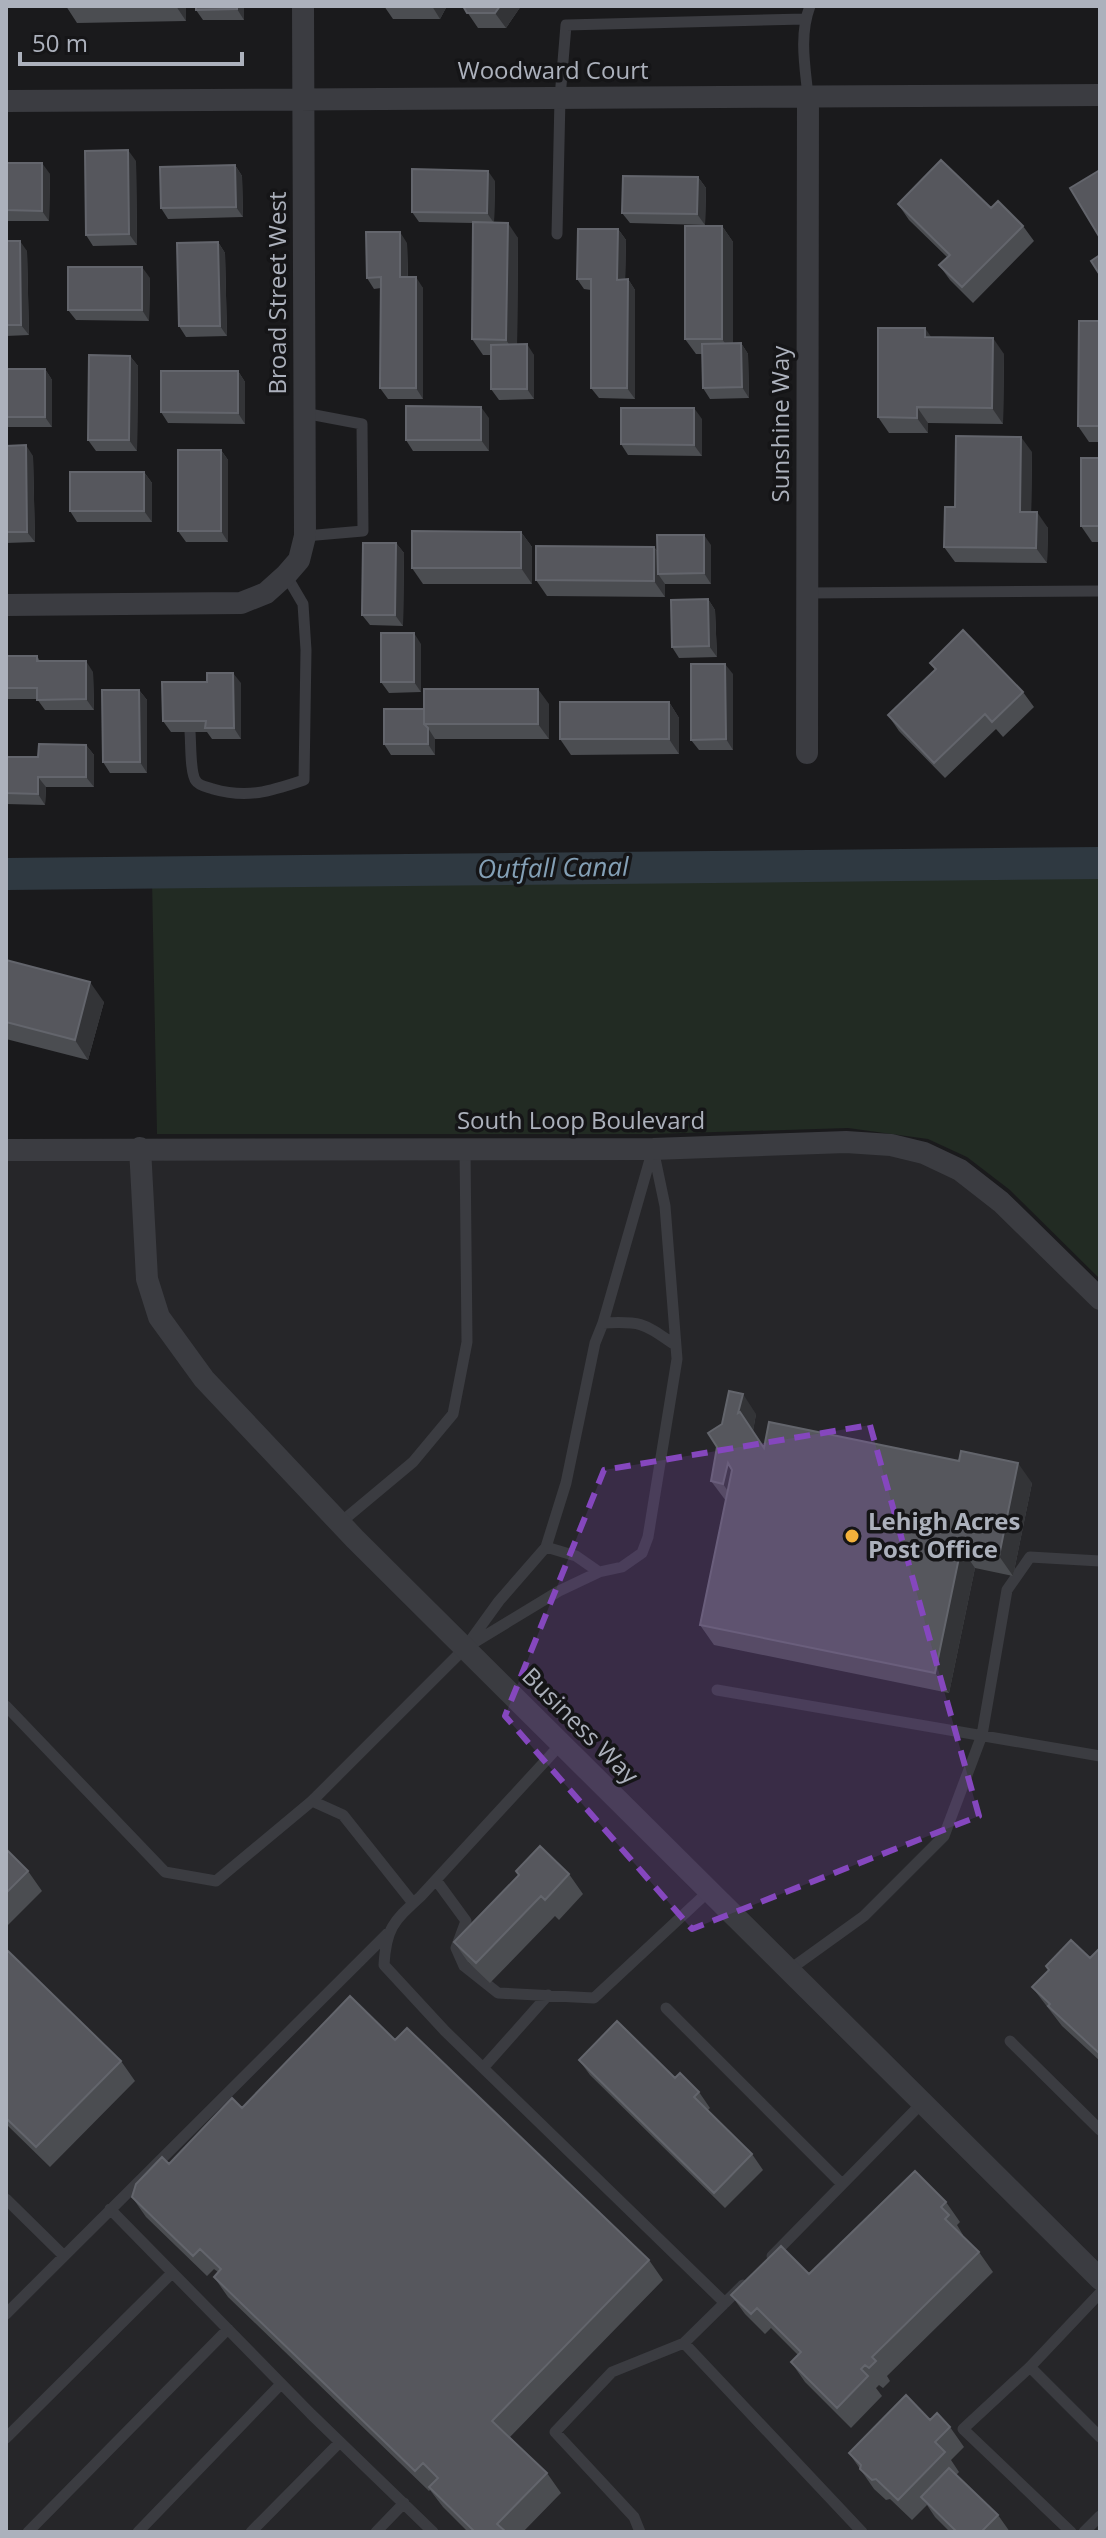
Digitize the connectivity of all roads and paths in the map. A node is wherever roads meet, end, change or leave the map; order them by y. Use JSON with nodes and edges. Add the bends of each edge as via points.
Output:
{"nodes":[{"id":1,"x":303,"y":6,"type":"edge"},
{"id":2,"x":810,"y":6,"type":"edge"},
{"id":3,"x":805,"y":19,"type":"junction"},
{"id":4,"x":1100,"y":95,"type":"edge"},
{"id":5,"x":808,"y":96,"type":"junction"},
{"id":6,"x":560,"y":98,"type":"junction"},
{"id":7,"x":303,"y":99,"type":"junction"},
{"id":8,"x":6,"y":101,"type":"edge"},
{"id":9,"x":557,"y":234,"type":"dead end"},
{"id":10,"x":304,"y":413,"type":"junction"},
{"id":11,"x":305,"y":536,"type":"junction"},
{"id":12,"x":286,"y":575,"type":"junction"},
{"id":13,"x":1100,"y":591,"type":"edge"},
{"id":14,"x":807,"y":593,"type":"junction"},
{"id":15,"x":6,"y":605,"type":"edge"},
{"id":16,"x":190,"y":732,"type":"edge"},
{"id":17,"x":807,"y":753,"type":"dead end"},
{"id":18,"x":465,"y":1147,"type":"junction"},
{"id":19,"x":140,"y":1148,"type":"junction"},
{"id":20,"x":653,"y":1149,"type":"junction"},
{"id":21,"x":6,"y":1150,"type":"edge"},
{"id":22,"x":1100,"y":1299,"type":"edge"},
{"id":23,"x":603,"y":1323,"type":"junction"},
{"id":24,"x":675,"y":1345,"type":"junction"},
{"id":25,"x":340,"y":1523,"type":"junction"},
{"id":26,"x":546,"y":1547,"type":"junction"},
{"id":27,"x":1100,"y":1561,"type":"edge"},
{"id":28,"x":599,"y":1572,"type":"junction"},
{"id":29,"x":465,"y":1648,"type":"junction"},
{"id":30,"x":717,"y":1690,"type":"dead end"},
{"id":31,"x":6,"y":1706,"type":"edge"},
{"id":32,"x":982,"y":1735,"type":"junction"},
{"id":33,"x":561,"y":1744,"type":"junction"},
{"id":34,"x":1100,"y":1756,"type":"edge"},
{"id":35,"x":312,"y":1801,"type":"junction"},
{"id":36,"x":436,"y":1880,"type":"junction"},
{"id":37,"x":710,"y":1890,"type":"junction"},
{"id":38,"x":413,"y":1903,"type":"junction"},
{"id":39,"x":390,"y":1930,"type":"junction"},
{"id":40,"x":789,"y":1970,"type":"junction"},
{"id":41,"x":548,"y":1995,"type":"junction"},
{"id":42,"x":666,"y":2008,"type":"dead end"},
{"id":43,"x":1010,"y":2041,"type":"dead end"},
{"id":44,"x":483,"y":2068,"type":"junction"},
{"id":45,"x":923,"y":2102,"type":"junction"},
{"id":46,"x":1100,"y":2130,"type":"edge"},
{"id":47,"x":842,"y":2184,"type":"junction"},
{"id":48,"x":6,"y":2199,"type":"edge"},
{"id":49,"x":110,"y":2209,"type":"junction"},
{"id":50,"x":64,"y":2256,"type":"junction"},
{"id":51,"x":765,"y":2262,"type":"edge"},
{"id":52,"x":755,"y":2272,"type":"edge"},
{"id":53,"x":172,"y":2273,"type":"junction"},
{"id":54,"x":1100,"y":2279,"type":"edge"},
{"id":55,"x":1100,"y":2293,"type":"edge"},
{"id":56,"x":725,"y":2303,"type":"junction"},
{"id":57,"x":6,"y":2314,"type":"edge"},
{"id":58,"x":228,"y":2329,"type":"junction"},
{"id":59,"x":684,"y":2343,"type":"junction"},
{"id":60,"x":1030,"y":2367,"type":"junction"},
{"id":61,"x":281,"y":2384,"type":"junction"},
{"id":62,"x":1100,"y":2437,"type":"edge"},
{"id":63,"x":6,"y":2438,"type":"edge"},
{"id":64,"x":340,"y":2442,"type":"junction"},
{"id":65,"x":404,"y":2503,"type":"junction"},
{"id":66,"x":1100,"y":2516,"type":"edge"},
{"id":67,"x":28,"y":2532,"type":"edge"},
{"id":68,"x":138,"y":2532,"type":"edge"},
{"id":69,"x":251,"y":2532,"type":"edge"},
{"id":70,"x":376,"y":2532,"type":"edge"},
{"id":71,"x":433,"y":2532,"type":"edge"},
{"id":72,"x":640,"y":2532,"type":"edge"},
{"id":73,"x":862,"y":2532,"type":"edge"},
{"id":74,"x":1071,"y":2532,"type":"edge"},
{"id":75,"x":1084,"y":2532,"type":"edge"}],
"edges":[{"from":1,"to":7,"type":"street","name":"Broad Street West"},
{"from":2,"to":3,"type":"lane"},
{"from":3,"to":5,"type":"lane"},
{"from":3,"to":6,"type":"lane","via":[[566,25]]},
{"from":4,"to":5,"type":"street","name":"Woodward Court"},
{"from":5,"to":6,"type":"street","name":"Woodward Court"},
{"from":5,"to":14,"type":"street","name":"Sunshine Way"},
{"from":6,"to":7,"type":"street","name":"Woodward Court"},
{"from":6,"to":9,"type":"lane"},
{"from":7,"to":8,"type":"street","name":"Woodward Court"},
{"from":7,"to":10,"type":"street","name":"Broad Street West"},
{"from":10,"to":11,"type":"street","name":"Broad Street West"},
{"from":10,"to":11,"type":"lane","via":[[362,424],[363,531]]},
{"from":11,"to":12,"type":"street","name":"Broad Street West","via":[[299,560]]},
{"from":12,"to":15,"type":"street","via":[[266,593],[241,603]]},
{"from":12,"to":16,"type":"lane","via":[[303,604],[304,780],[264,793],[229,793],[204,786],[192,772]]},
{"from":13,"to":14,"type":"lane"},
{"from":14,"to":17,"type":"street","name":"Sunshine Way"},
{"from":18,"to":19,"type":"street","name":"South Loop Boulevard"},
{"from":18,"to":20,"type":"street","name":"South Loop Boulevard"},
{"from":18,"to":25,"type":"lane","via":[[467,1342],[453,1414],[413,1462]]},
{"from":19,"to":21,"type":"street","name":"South Loop Boulevard"},
{"from":19,"to":25,"type":"street","name":"Business Way","via":[[147,1279],[159,1317],[204,1379]]},
{"from":20,"to":22,"type":"street","name":"South Loop Boulevard","via":[[846,1142],[924,1153],[960,1170],[1001,1202]]},
{"from":20,"to":23,"type":"lane"},
{"from":20,"to":24,"type":"lane","via":[[665,1206]]},
{"from":23,"to":24,"type":"lane","via":[[635,1321]]},
{"from":23,"to":26,"type":"lane"},
{"from":24,"to":28,"type":"lane","via":[[648,1537],[642,1553],[622,1567]]},
{"from":25,"to":29,"type":"street","name":"Business Way"},
{"from":26,"to":28,"type":"lane","via":[[576,1556]]},
{"from":26,"to":29,"type":"lane"},
{"from":27,"to":32,"type":"lane","via":[[1030,1557],[1007,1590]]},
{"from":28,"to":29,"type":"lane"},
{"from":29,"to":33,"type":"street","name":"Business Way"},
{"from":29,"to":35,"type":"lane"},
{"from":30,"to":32,"type":"lane"},
{"from":31,"to":35,"type":"lane","via":[[165,1872],[216,1881]]},
{"from":32,"to":34,"type":"lane"},
{"from":32,"to":40,"type":"lane","via":[[944,1836],[864,1916]]},
{"from":33,"to":36,"type":"lane"},
{"from":33,"to":37,"type":"street","name":"Business Way"},
{"from":35,"to":38,"type":"lane","via":[[343,1815]]},
{"from":36,"to":38,"type":"lane"},
{"from":36,"to":41,"type":"lane","via":[[466,1921],[456,1948],[464,1966],[498,1993]]},
{"from":37,"to":40,"type":"street","name":"Business Way"},
{"from":37,"to":41,"type":"lane","via":[[594,1998]]},
{"from":38,"to":39,"type":"lane"},
{"from":39,"to":44,"type":"lane","via":[[384,1965]]},
{"from":39,"to":49,"type":"lane"},
{"from":40,"to":45,"type":"street","name":"Business Way"},
{"from":41,"to":44,"type":"lane"},
{"from":42,"to":47,"type":"lane"},
{"from":43,"to":46,"type":"lane"},
{"from":44,"to":56,"type":"lane"},
{"from":45,"to":47,"type":"lane"},
{"from":45,"to":54,"type":"street","name":"Business Way"},
{"from":47,"to":51,"type":"lane"},
{"from":48,"to":50,"type":"lane"},
{"from":49,"to":50,"type":"lane"},
{"from":49,"to":53,"type":"lane"},
{"from":50,"to":57,"type":"lane"},
{"from":52,"to":56,"type":"lane"},
{"from":53,"to":58,"type":"lane"},
{"from":53,"to":63,"type":"lane"},
{"from":55,"to":60,"type":"lane"},
{"from":56,"to":59,"type":"lane"},
{"from":58,"to":61,"type":"lane"},
{"from":58,"to":67,"type":"lane"},
{"from":59,"to":72,"type":"lane","via":[[612,2372],[555,2432],[634,2517]]},
{"from":59,"to":73,"type":"lane"},
{"from":60,"to":62,"type":"lane"},
{"from":60,"to":74,"type":"lane","via":[[963,2429]]},
{"from":61,"to":64,"type":"lane"},
{"from":61,"to":68,"type":"lane"},
{"from":64,"to":65,"type":"lane"},
{"from":64,"to":69,"type":"lane"},
{"from":65,"to":70,"type":"lane"},
{"from":65,"to":71,"type":"lane"},
{"from":66,"to":75,"type":"lane"}]}
